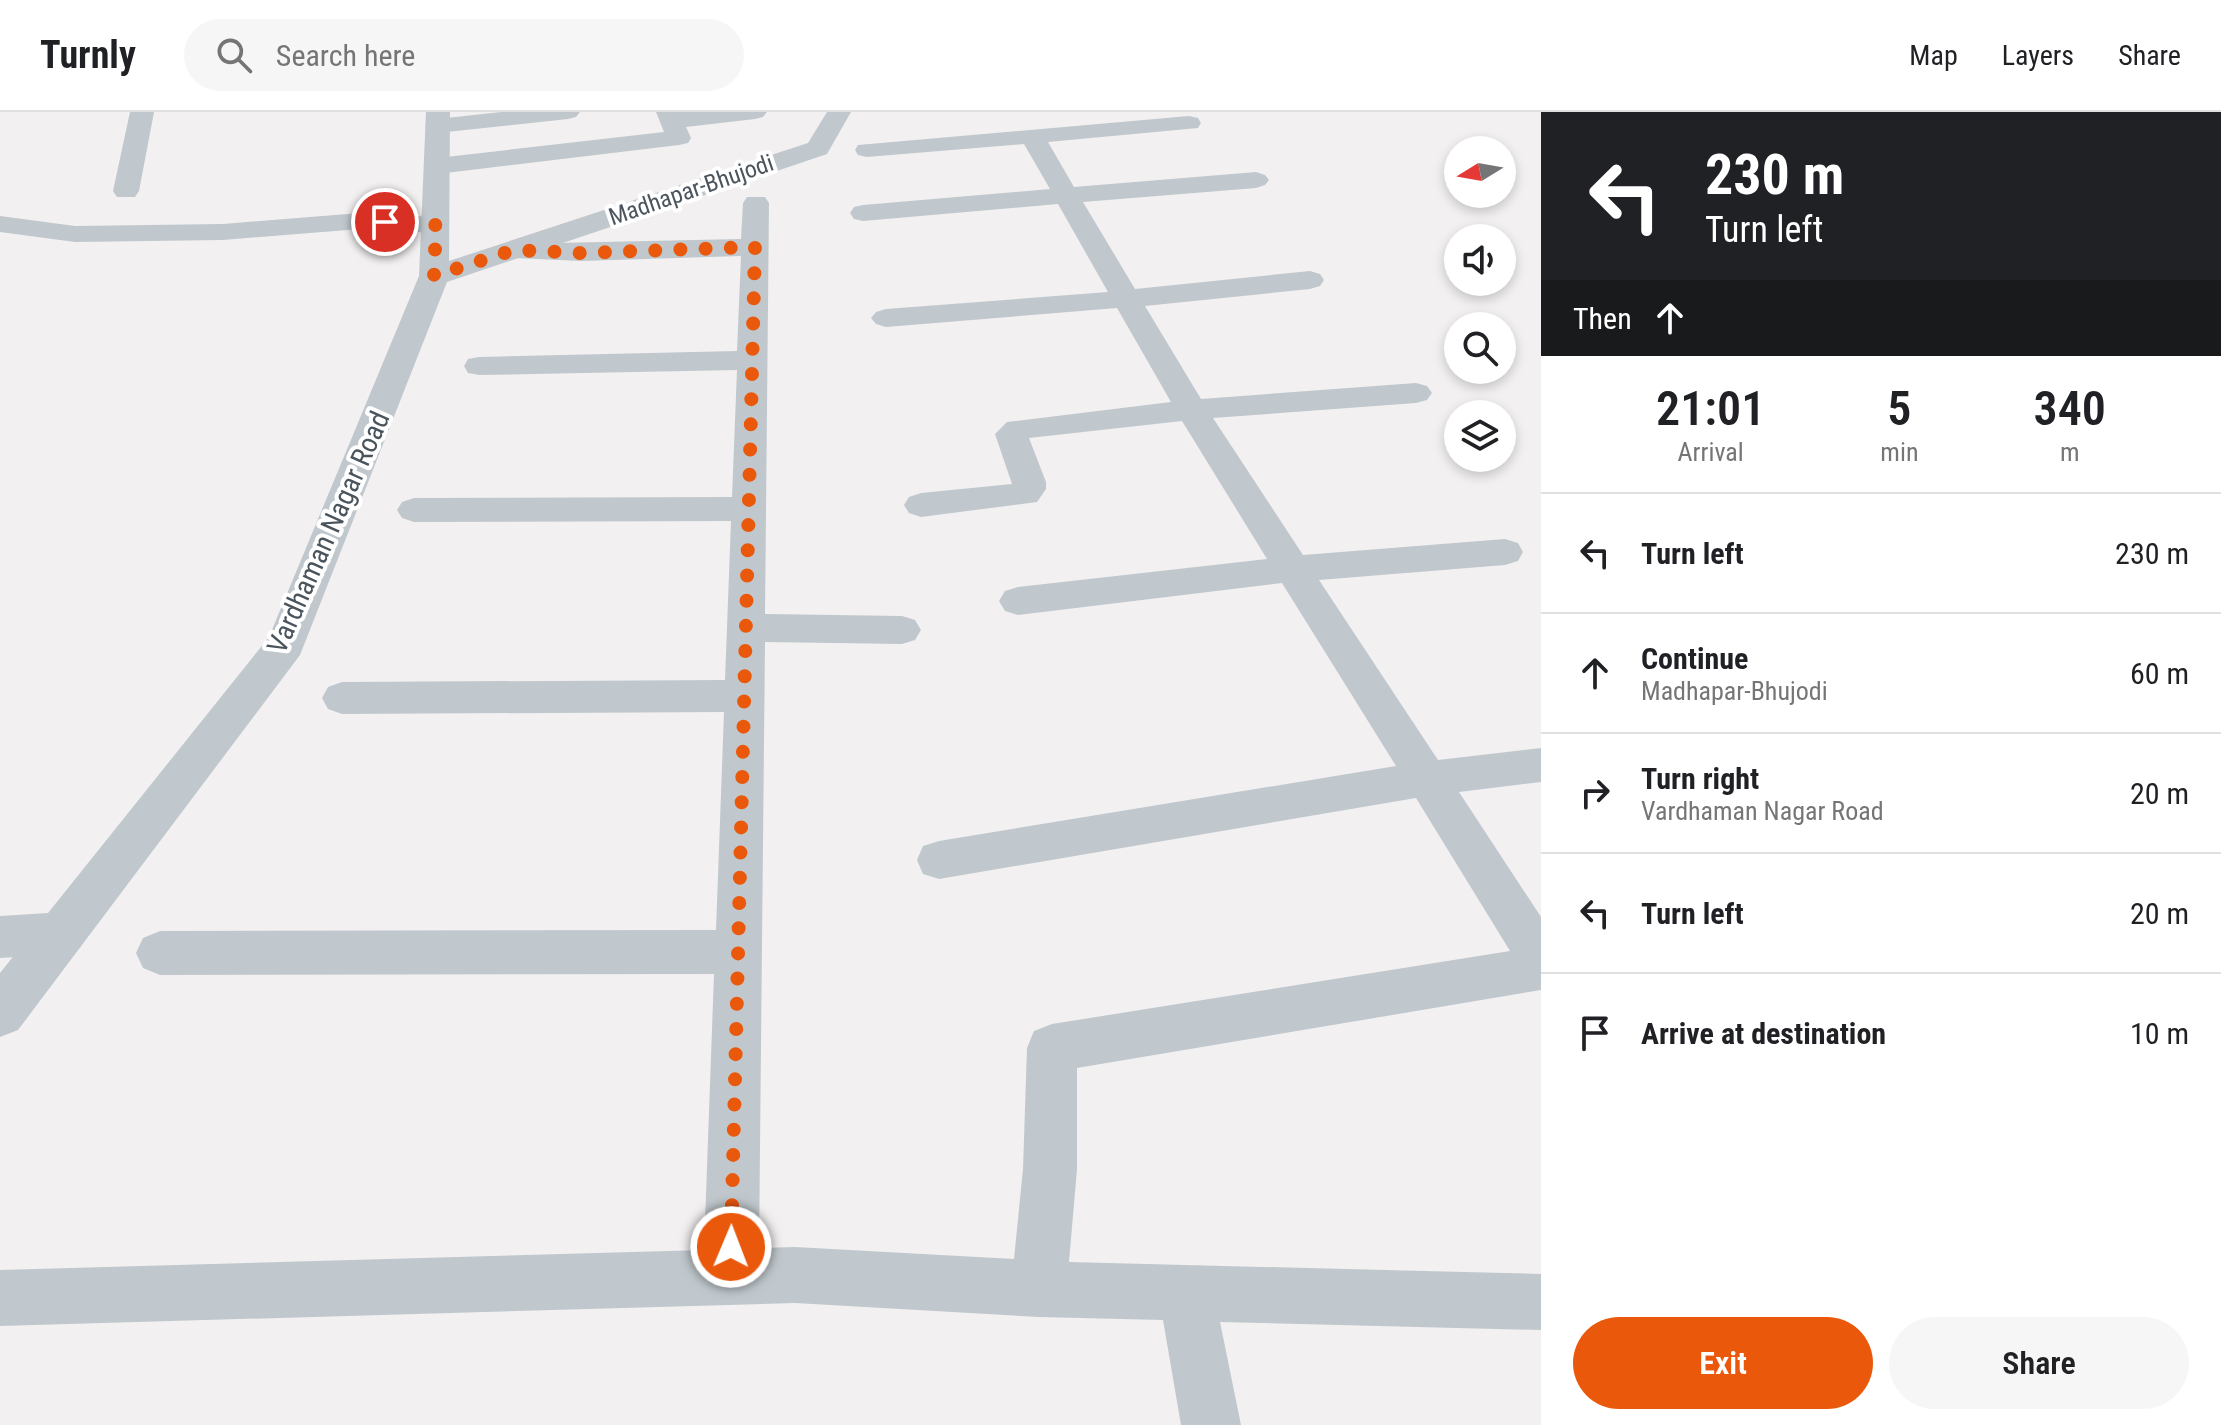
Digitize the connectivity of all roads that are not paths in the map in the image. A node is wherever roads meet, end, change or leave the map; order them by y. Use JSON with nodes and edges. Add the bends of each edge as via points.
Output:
{"nodes":[{"id":1,"x":142,"y":112,"type":"edge"},
{"id":2,"x":568,"y":112,"type":"edge"},
{"id":3,"x":755,"y":112,"type":"edge"},
{"id":4,"x":839,"y":112,"type":"edge"},
{"id":5,"x":670,"y":117,"type":"edge"},
{"id":6,"x":438,"y":119,"type":"edge"},
{"id":7,"x":1189,"y":123,"type":"dead end"},
{"id":8,"x":1031,"y":135,"type":"junction"},
{"id":9,"x":867,"y":150,"type":"dead end"},
{"id":10,"x":437,"y":166,"type":"junction"},
{"id":11,"x":1256,"y":180,"type":"dead end"},
{"id":12,"x":126,"y":191,"type":"dead end"},
{"id":13,"x":1065,"y":197,"type":"junction"},
{"id":14,"x":756,"y":203,"type":"dead end"},
{"id":15,"x":863,"y":213,"type":"dead end"},
{"id":16,"x":0,"y":224,"type":"edge"},
{"id":17,"x":436,"y":225,"type":"junction"},
{"id":18,"x":755,"y":247,"type":"junction"},
{"id":19,"x":514,"y":250,"type":"junction"},
{"id":20,"x":434,"y":276,"type":"junction"},
{"id":21,"x":1310,"y":280,"type":"dead end"},
{"id":22,"x":1127,"y":299,"type":"junction"},
{"id":23,"x":886,"y":318,"type":"dead end"},
{"id":24,"x":752,"y":360,"type":"junction"},
{"id":25,"x":479,"y":366,"type":"dead end"},
{"id":26,"x":1416,"y":393,"type":"dead end"},
{"id":27,"x":1191,"y":410,"type":"junction"},
{"id":28,"x":921,"y":505,"type":"dead end"},
{"id":29,"x":749,"y":509,"type":"junction"},
{"id":30,"x":414,"y":510,"type":"dead end"},
{"id":31,"x":1505,"y":552,"type":"dead end"},
{"id":32,"x":1290,"y":569,"type":"junction"},
{"id":33,"x":1018,"y":601,"type":"dead end"},
{"id":34,"x":746,"y":628,"type":"junction"},
{"id":35,"x":902,"y":630,"type":"dead end"},
{"id":36,"x":744,"y":696,"type":"junction"},
{"id":37,"x":342,"y":698,"type":"dead end"},
{"id":38,"x":1541,"y":765,"type":"edge"},
{"id":39,"x":1425,"y":779,"type":"junction"},
{"id":40,"x":939,"y":860,"type":"dead end"},
{"id":41,"x":64,"y":933,"type":"junction"},
{"id":42,"x":0,"y":937,"type":"edge"},
{"id":43,"x":738,"y":952,"type":"junction"},
{"id":44,"x":160,"y":953,"type":"dead end"},
{"id":45,"x":1541,"y":958,"type":"edge"},
{"id":46,"x":1541,"y":968,"type":"edge"},
{"id":47,"x":0,"y":1013,"type":"edge"},
{"id":48,"x":731,"y":1277,"type":"junction"},
{"id":49,"x":1039,"y":1289,"type":"junction"},
{"id":50,"x":1186,"y":1293,"type":"junction"},
{"id":51,"x":0,"y":1298,"type":"edge"},
{"id":52,"x":1541,"y":1302,"type":"edge"},
{"id":53,"x":1211,"y":1425,"type":"edge"}],
"edges":[{"from":1,"to":12,"type":"street"},
{"from":2,"to":6,"type":"street"},
{"from":3,"to":5,"type":"street"},
{"from":4,"to":19,"type":"street","name":"Madhapar-Bhujodi","via":[[818,148]]},
{"from":5,"to":10,"type":"street","via":[[679,138]]},
{"from":6,"to":10,"type":"street","name":"Vardhaman Nagar Road"},
{"from":7,"to":8,"type":"street"},
{"from":8,"to":9,"type":"street"},
{"from":8,"to":13,"type":"street"},
{"from":10,"to":17,"type":"street","name":"Vardhaman Nagar Road"},
{"from":11,"to":13,"type":"street"},
{"from":13,"to":15,"type":"street"},
{"from":13,"to":22,"type":"street"},
{"from":14,"to":18,"type":"street"},
{"from":16,"to":17,"type":"street","via":[[75,234],[223,232],[360,221]]},
{"from":17,"to":20,"type":"street","name":"Vardhaman Nagar Road"},
{"from":18,"to":19,"type":"street"},
{"from":18,"to":24,"type":"street"},
{"from":19,"to":20,"type":"street","name":"Madhapar-Bhujodi"},
{"from":20,"to":41,"type":"street","name":"Vardhaman Nagar Road","via":[[286,644]]},
{"from":21,"to":22,"type":"street"},
{"from":22,"to":23,"type":"street"},
{"from":22,"to":27,"type":"street"},
{"from":24,"to":25,"type":"street"},
{"from":24,"to":29,"type":"street"},
{"from":26,"to":27,"type":"street"},
{"from":27,"to":28,"type":"street","via":[[1019,429],[1011,434],[1029,482],[1025,494]]},
{"from":27,"to":32,"type":"street"},
{"from":29,"to":30,"type":"street"},
{"from":29,"to":34,"type":"street"},
{"from":31,"to":32,"type":"street"},
{"from":32,"to":33,"type":"street"},
{"from":32,"to":39,"type":"street"},
{"from":34,"to":35,"type":"street"},
{"from":34,"to":36,"type":"street"},
{"from":36,"to":37,"type":"street"},
{"from":36,"to":43,"type":"street"},
{"from":38,"to":39,"type":"street"},
{"from":39,"to":40,"type":"street"},
{"from":39,"to":45,"type":"street"},
{"from":41,"to":42,"type":"street"},
{"from":41,"to":47,"type":"street","name":"Vardhaman Nagar Road"},
{"from":43,"to":44,"type":"street"},
{"from":43,"to":48,"type":"street"},
{"from":46,"to":49,"type":"street","via":[[1052,1048],[1050,1169]]},
{"from":48,"to":49,"type":"street","via":[[795,1275]]},
{"from":48,"to":51,"type":"street"},
{"from":49,"to":50,"type":"street"},
{"from":50,"to":52,"type":"street"},
{"from":50,"to":53,"type":"street"}]}
